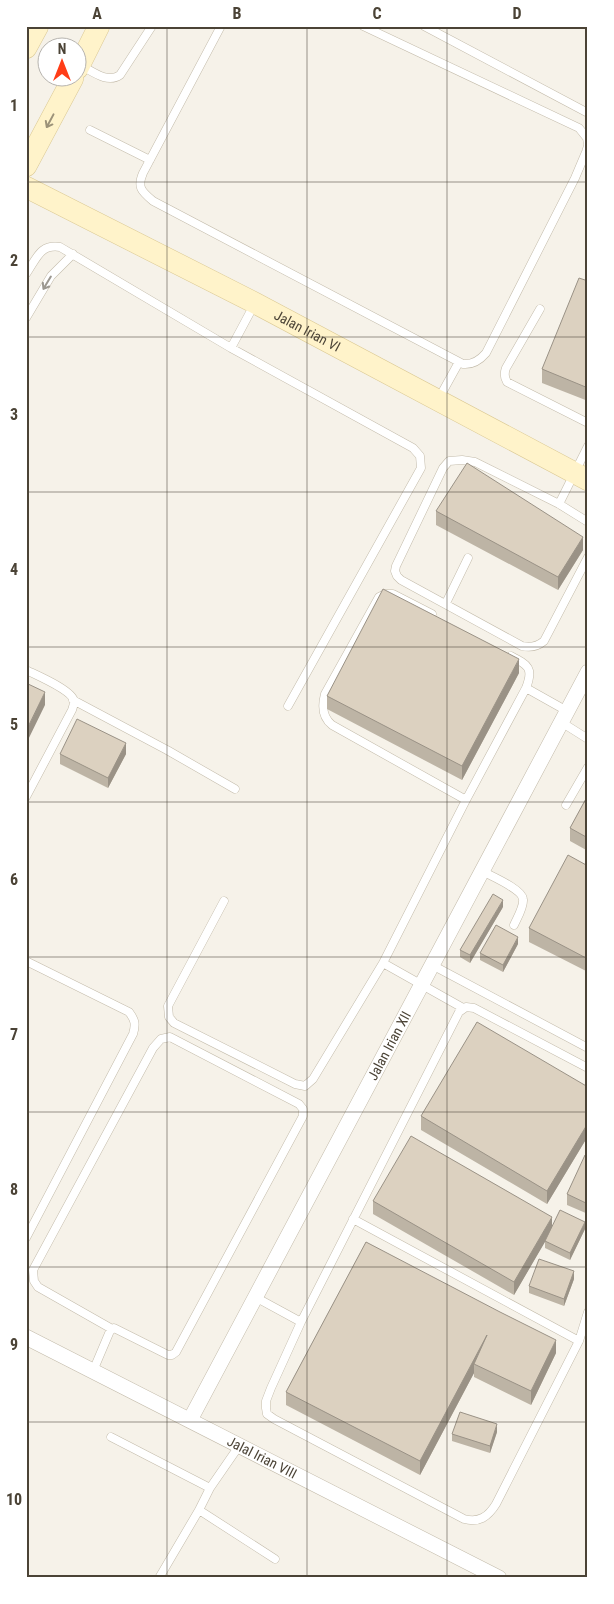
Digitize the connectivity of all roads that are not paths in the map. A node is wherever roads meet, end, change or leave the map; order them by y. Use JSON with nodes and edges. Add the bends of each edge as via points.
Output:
{"nodes":[{"id":1,"x":38,"y":26,"type":"edge"},
{"id":2,"x":99,"y":26,"type":"edge"},
{"id":3,"x":152,"y":26,"type":"edge"},
{"id":4,"x":221,"y":26,"type":"edge"},
{"id":5,"x":363,"y":26,"type":"edge"},
{"id":6,"x":424,"y":26,"type":"edge"},
{"id":7,"x":88,"y":47,"type":"edge"},
{"id":8,"x":26,"y":48,"type":"edge"},
{"id":9,"x":88,"y":73,"type":"edge"},
{"id":10,"x":67,"y":88,"type":"edge"},
{"id":11,"x":588,"y":112,"type":"edge"},
{"id":12,"x":90,"y":130,"type":"dead end"},
{"id":13,"x":588,"y":145,"type":"edge"},
{"id":14,"x":150,"y":160,"type":"junction"},
{"id":15,"x":26,"y":166,"type":"edge"},
{"id":16,"x":26,"y":187,"type":"edge"},
{"id":17,"x":73,"y":254,"type":"junction"},
{"id":18,"x":26,"y":274,"type":"edge"},
{"id":19,"x":255,"y":303,"type":"junction"},
{"id":20,"x":540,"y":309,"type":"dead end"},
{"id":21,"x":26,"y":318,"type":"edge"},
{"id":22,"x":231,"y":348,"type":"junction"},
{"id":23,"x":459,"y":362,"type":"junction"},
{"id":24,"x":437,"y":401,"type":"junction"},
{"id":25,"x":588,"y":424,"type":"edge"},
{"id":26,"x":588,"y":446,"type":"edge"},
{"id":27,"x":581,"y":476,"type":"edge"},
{"id":28,"x":559,"y":504,"type":"junction"},
{"id":29,"x":588,"y":522,"type":"edge"},
{"id":30,"x":588,"y":557,"type":"edge"},
{"id":31,"x":468,"y":558,"type":"dead end"},
{"id":32,"x":446,"y":603,"type":"junction"},
{"id":33,"x":443,"y":620,"type":"edge"},
{"id":34,"x":502,"y":651,"type":"edge"},
{"id":35,"x":26,"y":670,"type":"edge"},
{"id":36,"x":588,"y":672,"type":"edge"},
{"id":37,"x":526,"y":688,"type":"junction"},
{"id":38,"x":73,"y":700,"type":"junction"},
{"id":39,"x":288,"y":706,"type":"dead end"},
{"id":40,"x":564,"y":717,"type":"junction"},
{"id":41,"x":588,"y":740,"type":"edge"},
{"id":42,"x":588,"y":767,"type":"edge"},
{"id":43,"x":235,"y":789,"type":"dead end"},
{"id":44,"x":26,"y":797,"type":"edge"},
{"id":45,"x":466,"y":800,"type":"junction"},
{"id":46,"x":566,"y":805,"type":"dead end"},
{"id":47,"x":482,"y":871,"type":"junction"},
{"id":48,"x":224,"y":901,"type":"dead end"},
{"id":49,"x":514,"y":926,"type":"dead end"},
{"id":50,"x":26,"y":961,"type":"edge"},
{"id":51,"x":382,"y":963,"type":"junction"},
{"id":52,"x":432,"y":965,"type":"junction"},
{"id":53,"x":421,"y":985,"type":"junction"},
{"id":54,"x":463,"y":1008,"type":"junction"},
{"id":55,"x":588,"y":1048,"type":"edge"},
{"id":56,"x":588,"y":1068,"type":"edge"},
{"id":57,"x":354,"y":1219,"type":"junction"},
{"id":58,"x":26,"y":1238,"type":"edge"},
{"id":59,"x":255,"y":1297,"type":"junction"},
{"id":60,"x":588,"y":1312,"type":"edge"},
{"id":61,"x":301,"y":1322,"type":"junction"},
{"id":62,"x":112,"y":1329,"type":"junction"},
{"id":63,"x":26,"y":1337,"type":"edge"},
{"id":64,"x":580,"y":1341,"type":"junction"},
{"id":65,"x":92,"y":1371,"type":"junction"},
{"id":66,"x":190,"y":1420,"type":"junction"},
{"id":67,"x":111,"y":1437,"type":"dead end"},
{"id":68,"x":239,"y":1446,"type":"junction"},
{"id":69,"x":210,"y":1488,"type":"junction"},
{"id":70,"x":199,"y":1510,"type":"junction"},
{"id":71,"x":276,"y":1559,"type":"dead end"},
{"id":72,"x":159,"y":1578,"type":"edge"},
{"id":73,"x":499,"y":1578,"type":"edge"}],
"edges":[{"from":1,"to":8,"type":"street"},
{"from":2,"to":7,"type":"street"},
{"from":3,"to":9,"type":"lane","via":[[120,75],[110,79]]},
{"from":4,"to":14,"type":"lane"},
{"from":5,"to":13,"type":"lane","via":[[580,128]]},
{"from":6,"to":11,"type":"lane"},
{"from":10,"to":15,"type":"street","one_way":true},
{"from":12,"to":14,"type":"lane"},
{"from":13,"to":23,"type":"lane","via":[[575,178],[486,353],[472,363]]},
{"from":14,"to":23,"type":"lane","via":[[140,184],[143,193],[153,200]]},
{"from":16,"to":19,"type":"street","name":"Jalan Irian VI"},
{"from":17,"to":18,"type":"lane","via":[[60,247],[47,247]]},
{"from":17,"to":21,"type":"lane","one_way":true,"via":[[51,276]]},
{"from":17,"to":22,"type":"lane"},
{"from":19,"to":22,"type":"lane"},
{"from":19,"to":24,"type":"street","name":"Jalan Irian VI"},
{"from":20,"to":25,"type":"lane","via":[[506,368],[507,382]]},
{"from":22,"to":39,"type":"lane","via":[[413,448],[420,456],[421,468]]},
{"from":23,"to":24,"type":"lane"},
{"from":24,"to":27,"type":"street","name":"Jalan Irian VI"},
{"from":26,"to":27,"type":"lane"},
{"from":27,"to":28,"type":"lane"},
{"from":28,"to":29,"type":"lane"},
{"from":28,"to":32,"type":"lane","via":[[474,462],[449,461],[395,571],[401,580]]},
{"from":30,"to":32,"type":"lane","via":[[540,644],[522,646]]},
{"from":31,"to":32,"type":"lane"},
{"from":33,"to":45,"type":"lane","via":[[393,594],[380,596],[325,694],[322,707],[332,725]]},
{"from":34,"to":37,"type":"lane","via":[[527,666],[530,675]]},
{"from":35,"to":38,"type":"lane","via":[[64,690]]},
{"from":36,"to":40,"type":"street","name":"Jalan Irian XII"},
{"from":37,"to":40,"type":"lane"},
{"from":37,"to":45,"type":"lane"},
{"from":38,"to":43,"type":"lane"},
{"from":38,"to":44,"type":"lane","via":[[72,710]]},
{"from":40,"to":41,"type":"lane"},
{"from":40,"to":47,"type":"street","name":"Jalan Irian XII"},
{"from":42,"to":46,"type":"lane"},
{"from":45,"to":51,"type":"lane"},
{"from":47,"to":49,"type":"lane","via":[[521,894],[522,904]]},
{"from":47,"to":52,"type":"street","name":"Jalan Irian XII"},
{"from":48,"to":51,"type":"lane","via":[[168,1006],[169,1017],[295,1084],[305,1086],[313,1079]]},
{"from":50,"to":58,"type":"lane","via":[[129,1012],[135,1026]]},
{"from":51,"to":53,"type":"lane"},
{"from":52,"to":53,"type":"street","name":"Jalan Irian XII"},
{"from":52,"to":55,"type":"lane"},
{"from":53,"to":54,"type":"lane"},
{"from":53,"to":59,"type":"street","name":"Jalan Irian XII"},
{"from":54,"to":56,"type":"lane","via":[[474,1008]]},
{"from":54,"to":57,"type":"lane"},
{"from":57,"to":61,"type":"lane"},
{"from":57,"to":64,"type":"lane"},
{"from":59,"to":61,"type":"lane"},
{"from":59,"to":66,"type":"street","name":"Jalan Irian XII"},
{"from":60,"to":64,"type":"lane"},
{"from":61,"to":64,"type":"lane","via":[[266,1401],[267,1414],[464,1520],[474,1521],[485,1517],[496,1504]]},
{"from":62,"to":62,"type":"lane","via":[[116,1328],[168,1355],[176,1352],[303,1116],[299,1104],[170,1037],[161,1039],[153,1048],[33,1270],[38,1287]]},
{"from":62,"to":65,"type":"lane"},
{"from":63,"to":65,"type":"street","name":"Jalal Irian VIII"},
{"from":65,"to":66,"type":"street","name":"Jalal Irian VIII"},
{"from":66,"to":68,"type":"street","name":"Jalal Irian VIII"},
{"from":67,"to":69,"type":"lane"},
{"from":68,"to":69,"type":"lane"},
{"from":68,"to":73,"type":"street","name":"Jalal Irian VIII"},
{"from":69,"to":70,"type":"lane"},
{"from":70,"to":71,"type":"lane"},
{"from":70,"to":72,"type":"lane"}]}
